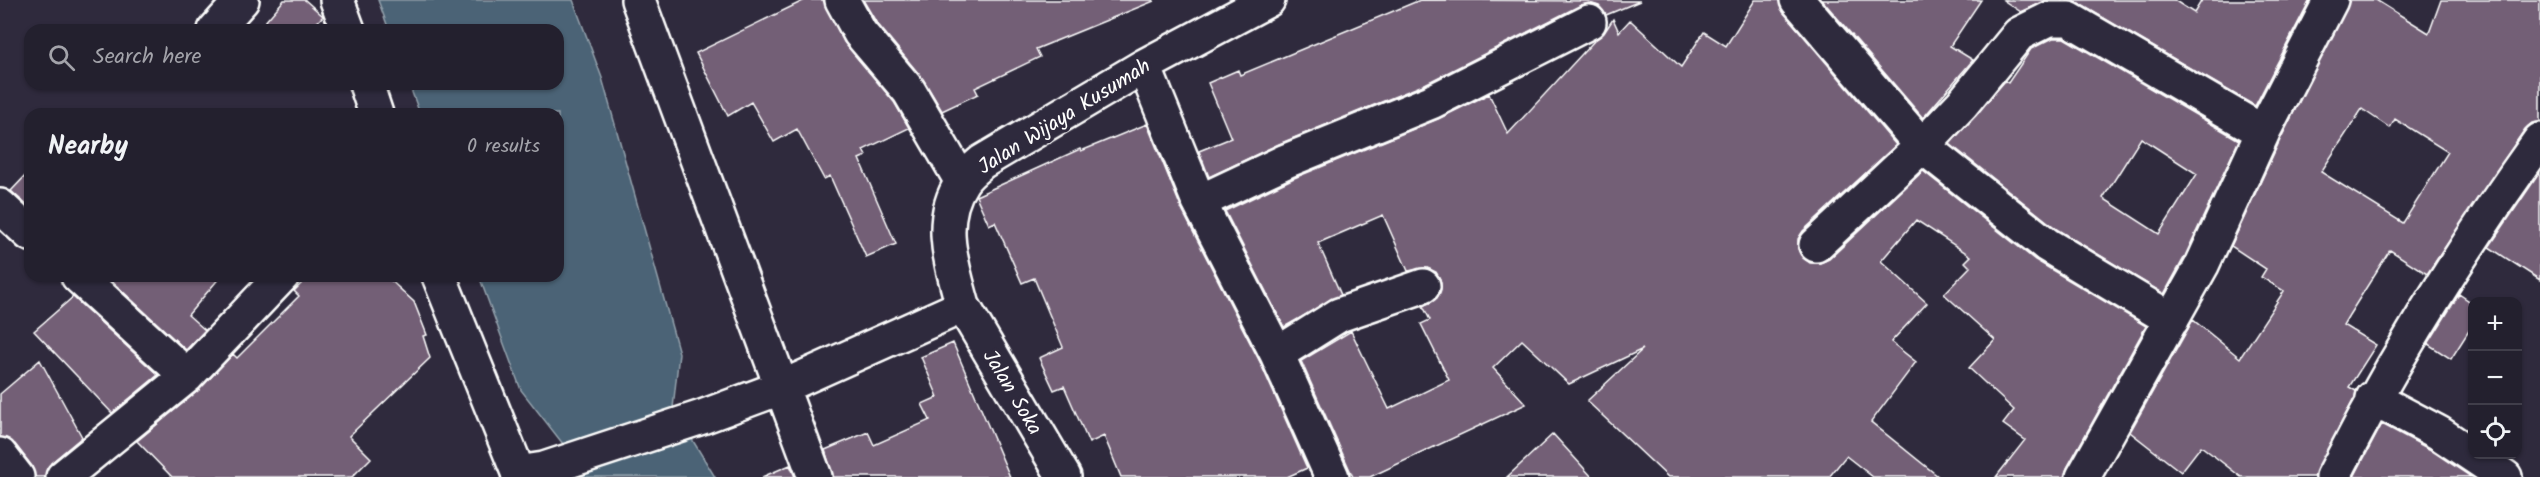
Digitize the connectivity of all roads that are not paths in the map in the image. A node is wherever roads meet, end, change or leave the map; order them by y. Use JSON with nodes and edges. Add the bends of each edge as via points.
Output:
{"nodes":[{"id":1,"x":242,"y":0,"type":"edge"},
{"id":2,"x":337,"y":0,"type":"edge"},
{"id":3,"x":638,"y":0,"type":"edge"},
{"id":4,"x":842,"y":0,"type":"edge"},
{"id":5,"x":1268,"y":0,"type":"edge"},
{"id":6,"x":1797,"y":0,"type":"edge"},
{"id":7,"x":2331,"y":0,"type":"edge"},
{"id":8,"x":1589,"y":22,"type":"dead end"},
{"id":9,"x":220,"y":24,"type":"edge"},
{"id":10,"x":346,"y":24,"type":"edge"},
{"id":11,"x":1144,"y":66,"type":"junction"},
{"id":12,"x":368,"y":90,"type":"edge"},
{"id":13,"x":374,"y":108,"type":"edge"},
{"id":14,"x":2263,"y":132,"type":"junction"},
{"id":15,"x":2540,"y":140,"type":"edge"},
{"id":16,"x":1922,"y":146,"type":"junction"},
{"id":17,"x":962,"y":182,"type":"junction"},
{"id":18,"x":1199,"y":202,"type":"junction"},
{"id":19,"x":0,"y":206,"type":"edge"},
{"id":20,"x":24,"y":228,"type":"edge"},
{"id":21,"x":1816,"y":245,"type":"dead end"},
{"id":22,"x":85,"y":282,"type":"edge"},
{"id":23,"x":276,"y":282,"type":"edge"},
{"id":24,"x":442,"y":282,"type":"edge"},
{"id":25,"x":1423,"y":286,"type":"dead end"},
{"id":26,"x":963,"y":306,"type":"junction"},
{"id":27,"x":2172,"y":320,"type":"junction"},
{"id":28,"x":1277,"y":354,"type":"junction"},
{"id":29,"x":187,"y":376,"type":"junction"},
{"id":30,"x":780,"y":388,"type":"junction"},
{"id":31,"x":2373,"y":398,"type":"junction"},
{"id":32,"x":0,"y":455,"type":"edge"},
{"id":33,"x":527,"y":473,"type":"edge"},
{"id":34,"x":17,"y":477,"type":"edge"},
{"id":35,"x":63,"y":477,"type":"edge"},
{"id":36,"x":815,"y":477,"type":"edge"},
{"id":37,"x":1064,"y":477,"type":"edge"},
{"id":38,"x":1332,"y":477,"type":"edge"},
{"id":39,"x":2083,"y":477,"type":"edge"},
{"id":40,"x":2333,"y":477,"type":"edge"},
{"id":41,"x":2505,"y":477,"type":"edge"}],
"edges":[{"from":1,"to":9,"type":"street"},
{"from":2,"to":10,"type":"street"},
{"from":3,"to":30,"type":"street"},
{"from":4,"to":17,"type":"street","via":[[860,33],[909,91]]},
{"from":5,"to":11,"type":"street","name":"Jalan Wijaya Kusumah"},
{"from":6,"to":16,"type":"street"},
{"from":7,"to":14,"type":"street"},
{"from":8,"to":18,"type":"street","via":[[1431,102],[1286,161]]},
{"from":11,"to":17,"type":"street","name":"Jalan Wijaya Kusumah","via":[[982,162]]},
{"from":11,"to":18,"type":"street"},
{"from":12,"to":13,"type":"street"},
{"from":14,"to":16,"type":"street","via":[[2068,19],[2049,19],[2019,34]]},
{"from":14,"to":27,"type":"street","via":[[2202,265]]},
{"from":15,"to":31,"type":"street","via":[[2491,208]]},
{"from":16,"to":21,"type":"street"},
{"from":16,"to":27,"type":"street","via":[[2047,245]]},
{"from":17,"to":26,"type":"street","name":"Jalan Wijaya Kusumah","via":[[951,206],[946,242]]},
{"from":18,"to":28,"type":"street"},
{"from":19,"to":20,"type":"street"},
{"from":22,"to":29,"type":"street"},
{"from":23,"to":29,"type":"street"},
{"from":24,"to":33,"type":"street"},
{"from":25,"to":28,"type":"street","via":[[1340,315]]},
{"from":26,"to":30,"type":"street"},
{"from":26,"to":37,"type":"street","name":"Jalan Soka"},
{"from":27,"to":39,"type":"street"},
{"from":28,"to":38,"type":"street"},
{"from":29,"to":35,"type":"street"},
{"from":30,"to":33,"type":"street"},
{"from":30,"to":36,"type":"street"},
{"from":31,"to":40,"type":"street"},
{"from":31,"to":41,"type":"street","via":[[2439,433]]},
{"from":32,"to":34,"type":"street"}]}
